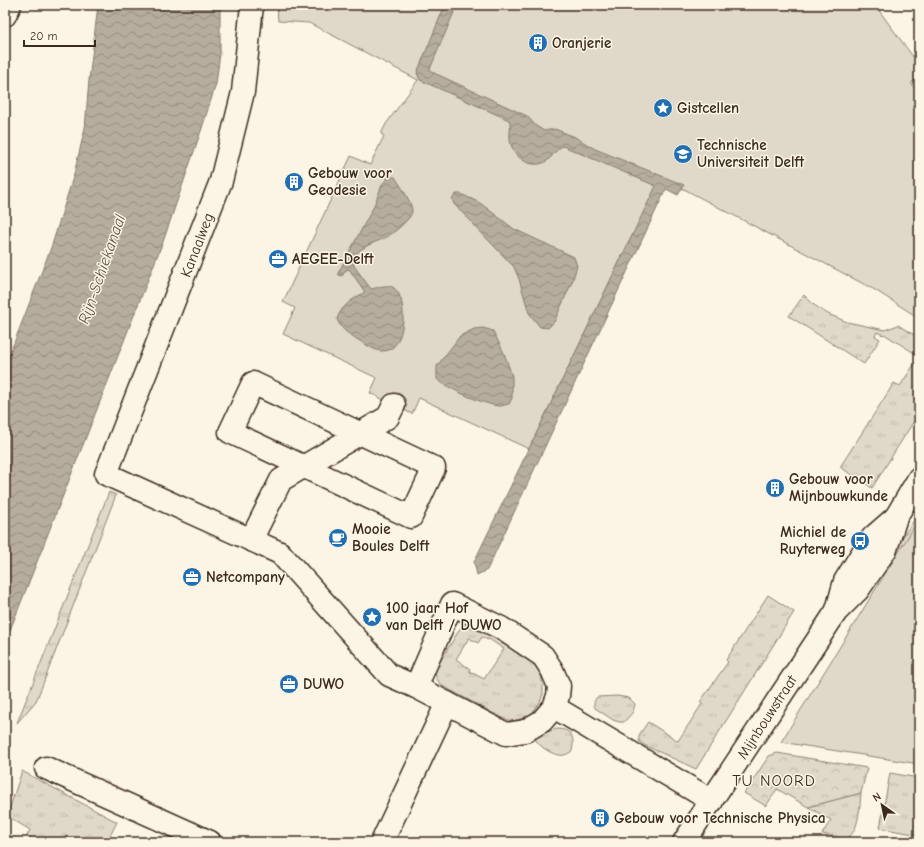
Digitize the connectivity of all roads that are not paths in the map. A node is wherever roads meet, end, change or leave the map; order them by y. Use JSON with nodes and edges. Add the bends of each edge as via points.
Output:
{"nodes":[{"id":1,"x":10,"y":5,"type":"edge"},
{"id":2,"x":252,"y":5,"type":"edge"},
{"id":3,"x":5,"y":15,"type":"edge"},
{"id":4,"x":394,"y":405,"type":"dead end"},
{"id":5,"x":361,"y":433,"type":"junction"},
{"id":6,"x":304,"y":466,"type":"junction"},
{"id":7,"x":919,"y":478,"type":"edge"},
{"id":8,"x":251,"y":540,"type":"junction"},
{"id":9,"x":416,"y":687,"type":"junction"},
{"id":10,"x":447,"y":704,"type":"junction"},
{"id":11,"x":554,"y":707,"type":"junction"},
{"id":12,"x":46,"y":768,"type":"dead end"},
{"id":13,"x":712,"y":801,"type":"junction"},
{"id":14,"x":210,"y":842,"type":"edge"},
{"id":15,"x":382,"y":842,"type":"edge"},
{"id":16,"x":684,"y":842,"type":"edge"}],
"edges":[{"from":1,"to":3,"type":"street"},
{"from":2,"to":8,"type":"street","name":"Kanaalweg","via":[[243,92],[221,181],[106,474]]},
{"from":4,"to":5,"type":"street","via":[[388,417]]},
{"from":5,"to":6,"type":"street"},
{"from":5,"to":6,"type":"street","via":[[434,468],[412,517]]},
{"from":5,"to":6,"type":"street","via":[[253,383],[230,432]]},
{"from":6,"to":8,"type":"street","via":[[281,480]]},
{"from":7,"to":13,"type":"street","name":"Mijnbouwstraat","via":[[896,517],[873,537],[865,549],[845,582],[836,612]]},
{"from":8,"to":9,"type":"street","via":[[280,553],[389,675]]},
{"from":9,"to":10,"type":"street"},
{"from":9,"to":11,"type":"street","via":[[452,604],[501,628],[543,656],[558,686]]},
{"from":10,"to":11,"type":"street","via":[[506,734],[525,731],[542,722]]},
{"from":10,"to":15,"type":"street"},
{"from":11,"to":13,"type":"street"},
{"from":12,"to":14,"type":"street"},
{"from":13,"to":16,"type":"street","name":"Mijnbouwstraat"}]}
